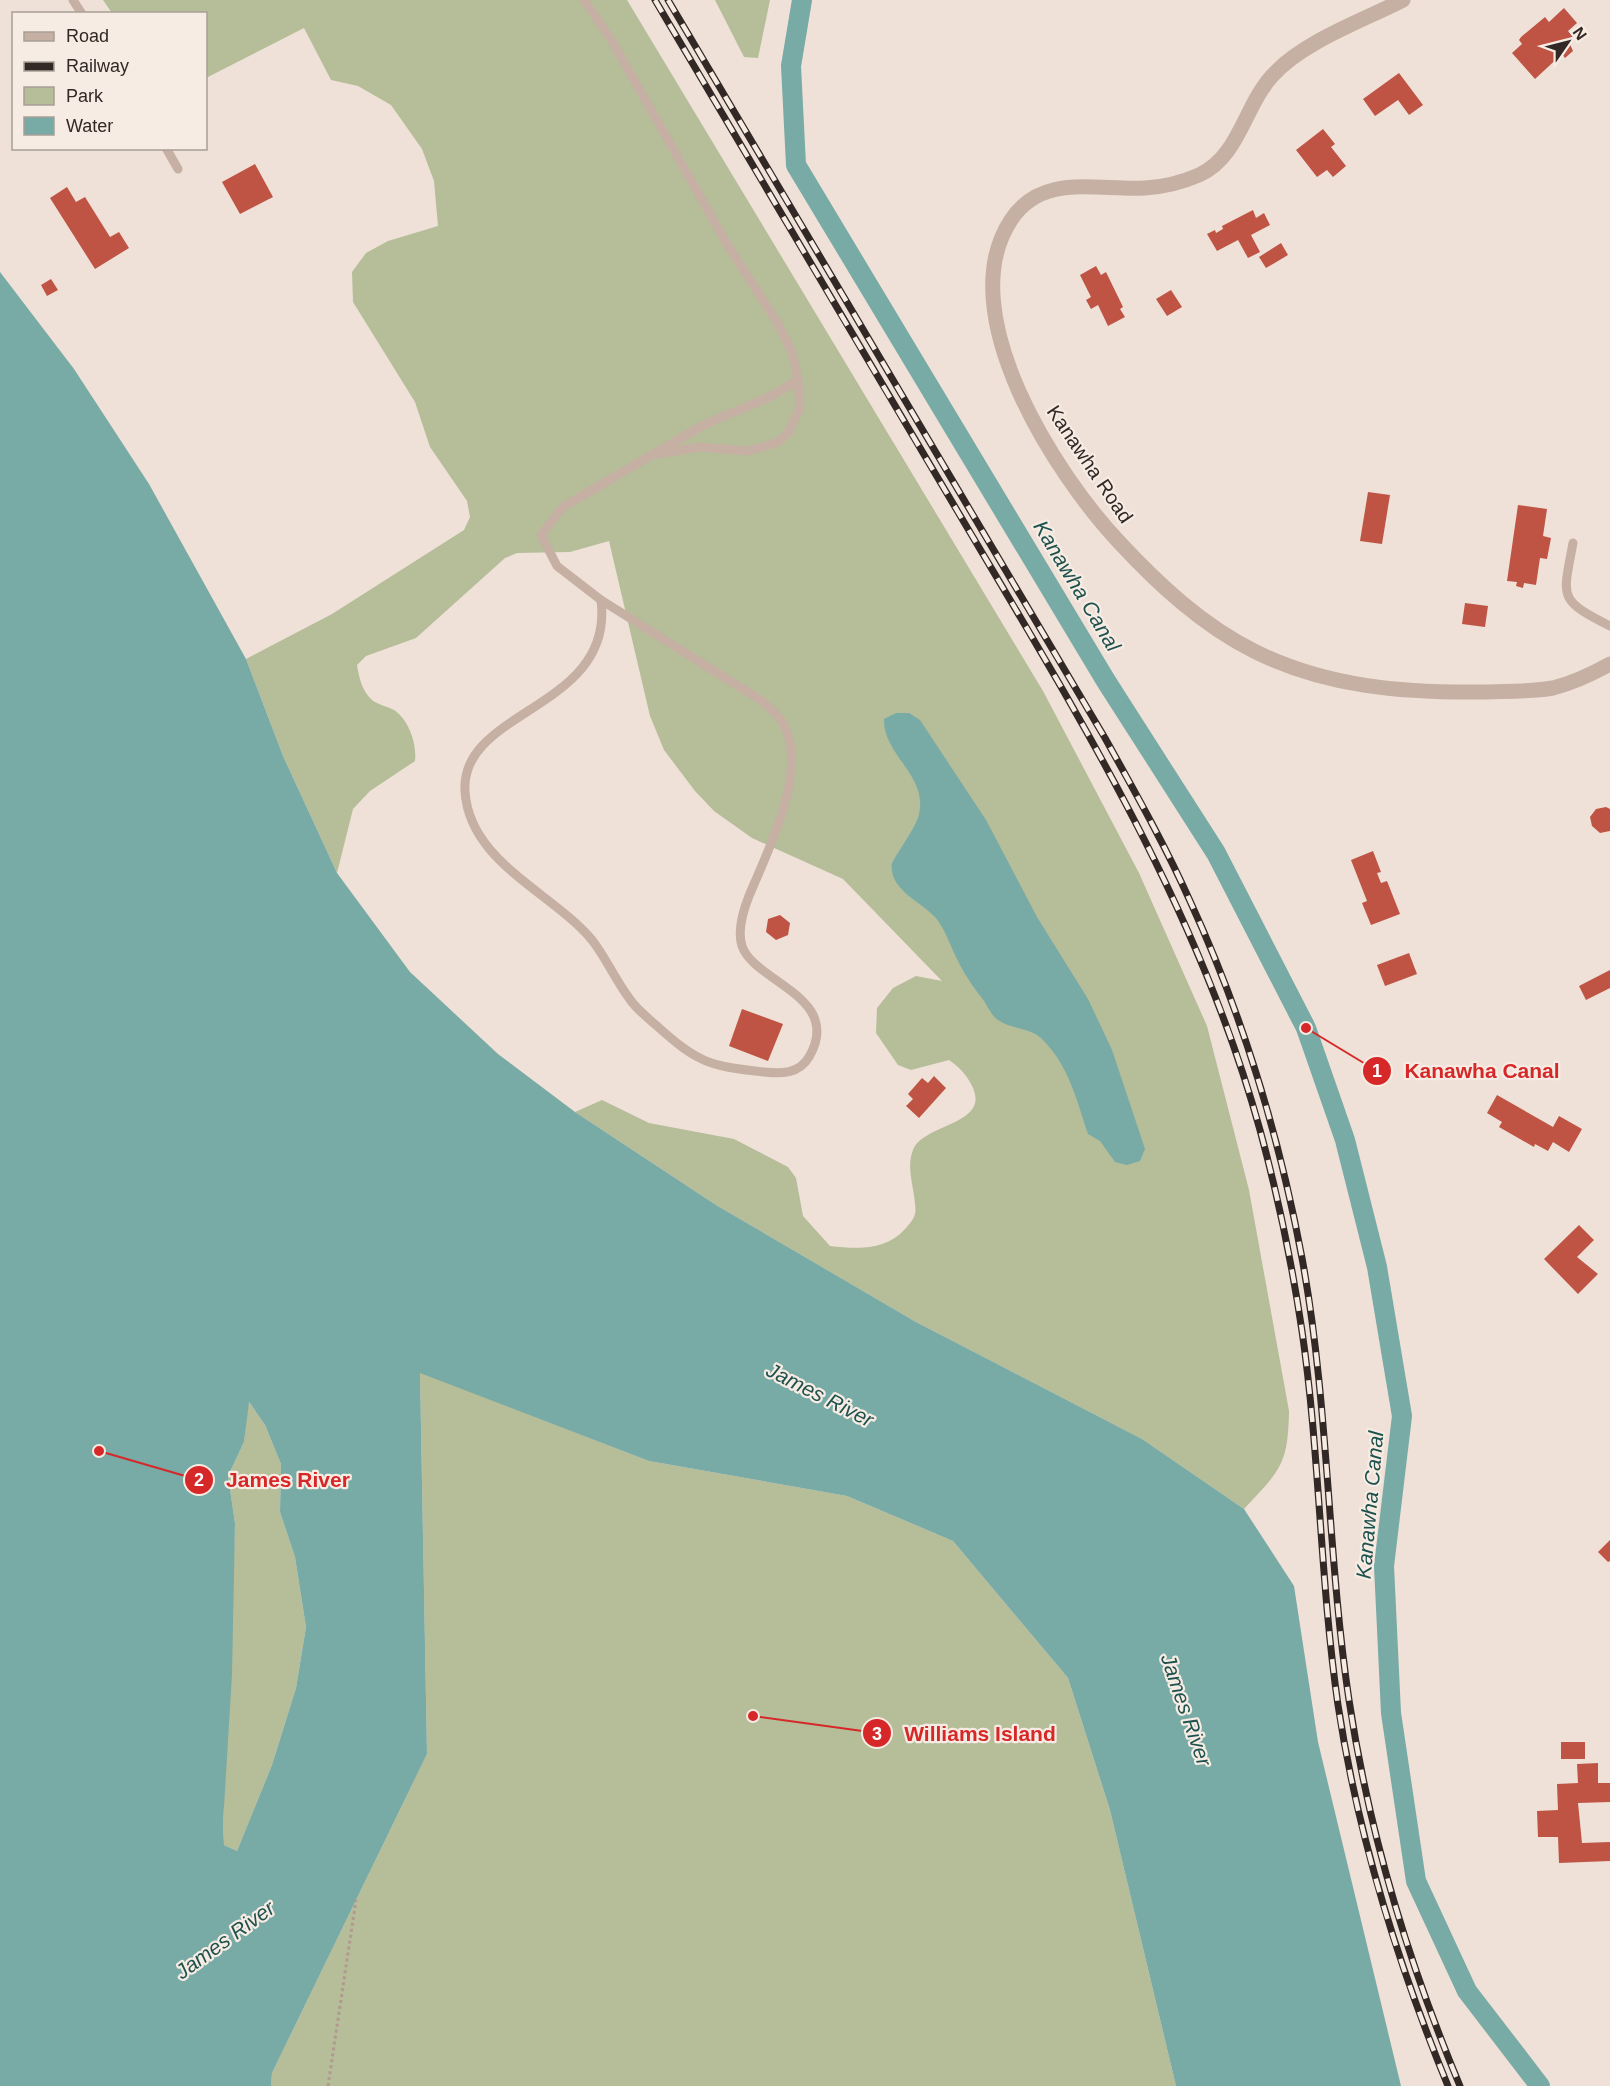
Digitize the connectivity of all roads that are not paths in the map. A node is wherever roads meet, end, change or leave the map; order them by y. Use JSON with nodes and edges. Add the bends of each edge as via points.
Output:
{"nodes":[{"id":1,"x":584,"y":0,"type":"edge"},
{"id":2,"x":1403,"y":0,"type":"edge"},
{"id":3,"x":167,"y":150,"type":"edge"},
{"id":4,"x":178,"y":169,"type":"dead end"},
{"id":5,"x":798,"y":379,"type":"junction"},
{"id":6,"x":657,"y":454,"type":"junction"},
{"id":7,"x":1573,"y":543,"type":"dead end"},
{"id":8,"x":601,"y":600,"type":"junction"},
{"id":9,"x":1610,"y":626,"type":"edge"},
{"id":10,"x":1610,"y":664,"type":"edge"}],
"edges":[{"from":1,"to":5,"type":"lane","via":[[777,322],[792,352]]},
{"from":2,"to":10,"type":"street","name":"Kanawha Road","via":[[1338,32],[1281,67],[1257,96],[1224,157],[1213,168],[1162,186],[1071,186],[1033,199],[1009,222],[994,265],[994,304],[1001,348],[1034,421],[1117,540],[1156,580],[1214,627],[1250,649],[1330,680],[1408,691],[1551,688],[1579,680]]},
{"from":3,"to":4,"type":"lane"},
{"from":5,"to":6,"type":"lane","via":[[773,396],[700,427]]},
{"from":5,"to":6,"type":"lane","via":[[800,408],[788,433],[778,442],[749,450],[699,447]]},
{"from":6,"to":8,"type":"lane","via":[[563,507],[541,535],[557,566]]},
{"from":7,"to":9,"type":"lane","via":[[1564,592],[1571,604]]},
{"from":8,"to":8,"type":"lane","via":[[762,701],[783,723],[791,756],[782,809],[740,932],[746,954],[792,991],[812,1014],[815,1041],[809,1057],[791,1072],[779,1074],[721,1066],[688,1053],[635,1006],[591,939],[497,856],[471,819],[465,781],[475,753],[492,736],[550,698],[573,676],[597,644],[603,627]]}]}
